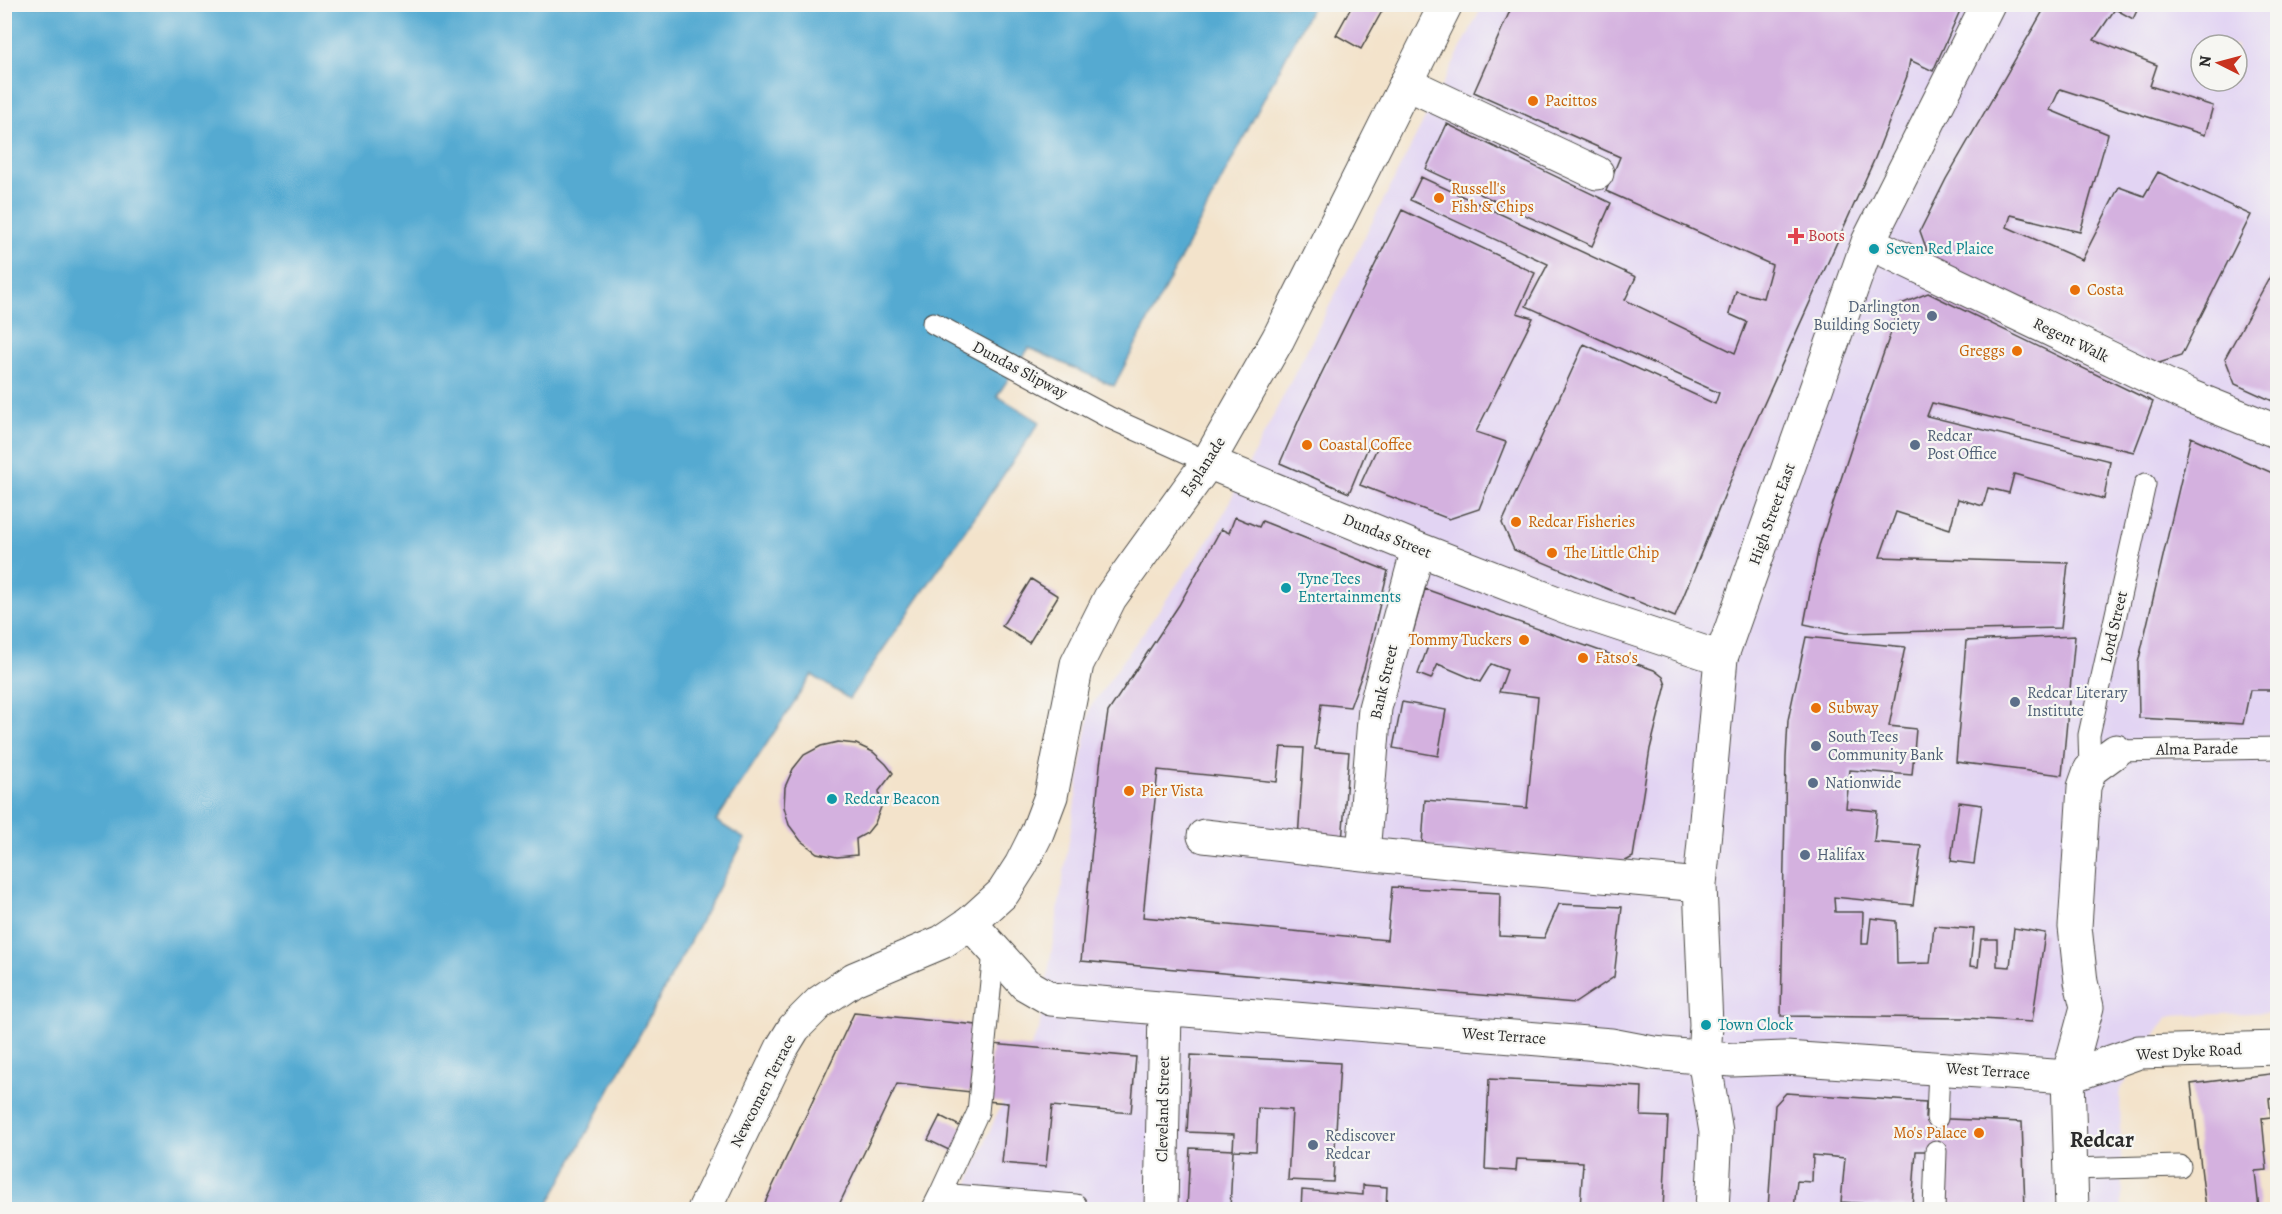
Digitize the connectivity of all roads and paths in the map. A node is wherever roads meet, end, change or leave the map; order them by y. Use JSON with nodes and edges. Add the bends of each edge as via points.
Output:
{"nodes":[{"id":1,"x":1446,"y":4,"type":"edge"},
{"id":2,"x":1988,"y":4,"type":"edge"},
{"id":3,"x":1406,"y":83,"type":"junction"},
{"id":4,"x":1597,"y":173,"type":"dead end"},
{"id":5,"x":1868,"y":242,"type":"junction"},
{"id":6,"x":933,"y":323,"type":"dead end"},
{"id":7,"x":2277,"y":432,"type":"edge"},
{"id":8,"x":1208,"y":462,"type":"junction"},
{"id":9,"x":2145,"y":484,"type":"dead end"},
{"id":10,"x":1418,"y":549,"type":"junction"},
{"id":11,"x":1720,"y":658,"type":"junction"},
{"id":12,"x":2277,"y":748,"type":"edge"},
{"id":13,"x":2103,"y":760,"type":"junction"},
{"id":14,"x":1204,"y":836,"type":"dead end"},
{"id":15,"x":1363,"y":854,"type":"junction"},
{"id":16,"x":1700,"y":885,"type":"junction"},
{"id":17,"x":970,"y":923,"type":"junction"},
{"id":18,"x":994,"y":951,"type":"junction"},
{"id":19,"x":1165,"y":1009,"type":"junction"},
{"id":20,"x":2277,"y":1048,"type":"edge"},
{"id":21,"x":1704,"y":1058,"type":"junction"},
{"id":22,"x":1939,"y":1068,"type":"junction"},
{"id":23,"x":2068,"y":1077,"type":"junction"},
{"id":24,"x":1937,"y":1118,"type":"dead end"},
{"id":25,"x":1936,"y":1151,"type":"dead end"},
{"id":26,"x":2180,"y":1166,"type":"dead end"},
{"id":27,"x":2070,"y":1169,"type":"junction"},
{"id":28,"x":936,"y":1202,"type":"edge"},
{"id":29,"x":1076,"y":1204,"type":"dead end"},
{"id":30,"x":704,"y":1209,"type":"edge"},
{"id":31,"x":1161,"y":1209,"type":"edge"},
{"id":32,"x":1712,"y":1209,"type":"edge"},
{"id":33,"x":1934,"y":1209,"type":"edge"},
{"id":34,"x":2072,"y":1209,"type":"edge"}],
"edges":[{"from":1,"to":3,"type":"street","name":"Esplanade"},
{"from":2,"to":5,"type":"street","name":"High Street East"},
{"from":3,"to":4,"type":"street"},
{"from":3,"to":8,"type":"street","name":"Esplanade","via":[[1278,339]]},
{"from":5,"to":7,"type":"street","name":"Regent Walk","via":[[2189,396]]},
{"from":5,"to":11,"type":"street","name":"High Street East"},
{"from":6,"to":8,"type":"lane","name":"Dundas Slipway","via":[[1108,417]]},
{"from":8,"to":10,"type":"street","name":"Dundas Street"},
{"from":8,"to":17,"type":"street","name":"Esplanade","via":[[1110,598],[1077,664],[1051,796],[1037,834],[1003,893]]},
{"from":9,"to":13,"type":"lane","name":"Lord Street","via":[[2089,735]]},
{"from":10,"to":11,"type":"street","name":"Dundas Street","via":[[1567,607]]},
{"from":10,"to":15,"type":"street","name":"Bank Street","via":[[1375,708]]},
{"from":11,"to":16,"type":"street","name":"High Street East"},
{"from":12,"to":13,"type":"lane","name":"Alma Parade"},
{"from":13,"to":23,"type":"street","via":[[2084,787],[2074,927],[2087,1007]]},
{"from":14,"to":15,"type":"street"},
{"from":15,"to":16,"type":"street"},
{"from":16,"to":21,"type":"street","name":"High Street East"},
{"from":17,"to":18,"type":"street","name":"West Terrace"},
{"from":17,"to":30,"type":"street","name":"Newcomen Terrace","via":[[942,942],[854,980],[820,1002],[794,1028]]},
{"from":18,"to":19,"type":"street","name":"West Terrace","via":[[1025,984],[1051,999]]},
{"from":18,"to":28,"type":"lane","via":[[978,1112]]},
{"from":19,"to":21,"type":"street","name":"West Terrace","via":[[1611,1045]]},
{"from":19,"to":31,"type":"street","name":"Cleveland Street"},
{"from":20,"to":23,"type":"street","name":"West Dyke Road","via":[[2139,1052]]},
{"from":21,"to":22,"type":"street","name":"West Terrace","via":[[1785,1058]]},
{"from":21,"to":32,"type":"street","name":"High Street East","via":[[1716,1132]]},
{"from":22,"to":23,"type":"street","name":"West Terrace"},
{"from":22,"to":24,"type":"lane"},
{"from":23,"to":27,"type":"street"},
{"from":25,"to":33,"type":"lane"},
{"from":26,"to":27,"type":"lane"},
{"from":27,"to":34,"type":"street"},
{"from":28,"to":29,"type":"lane"}]}
